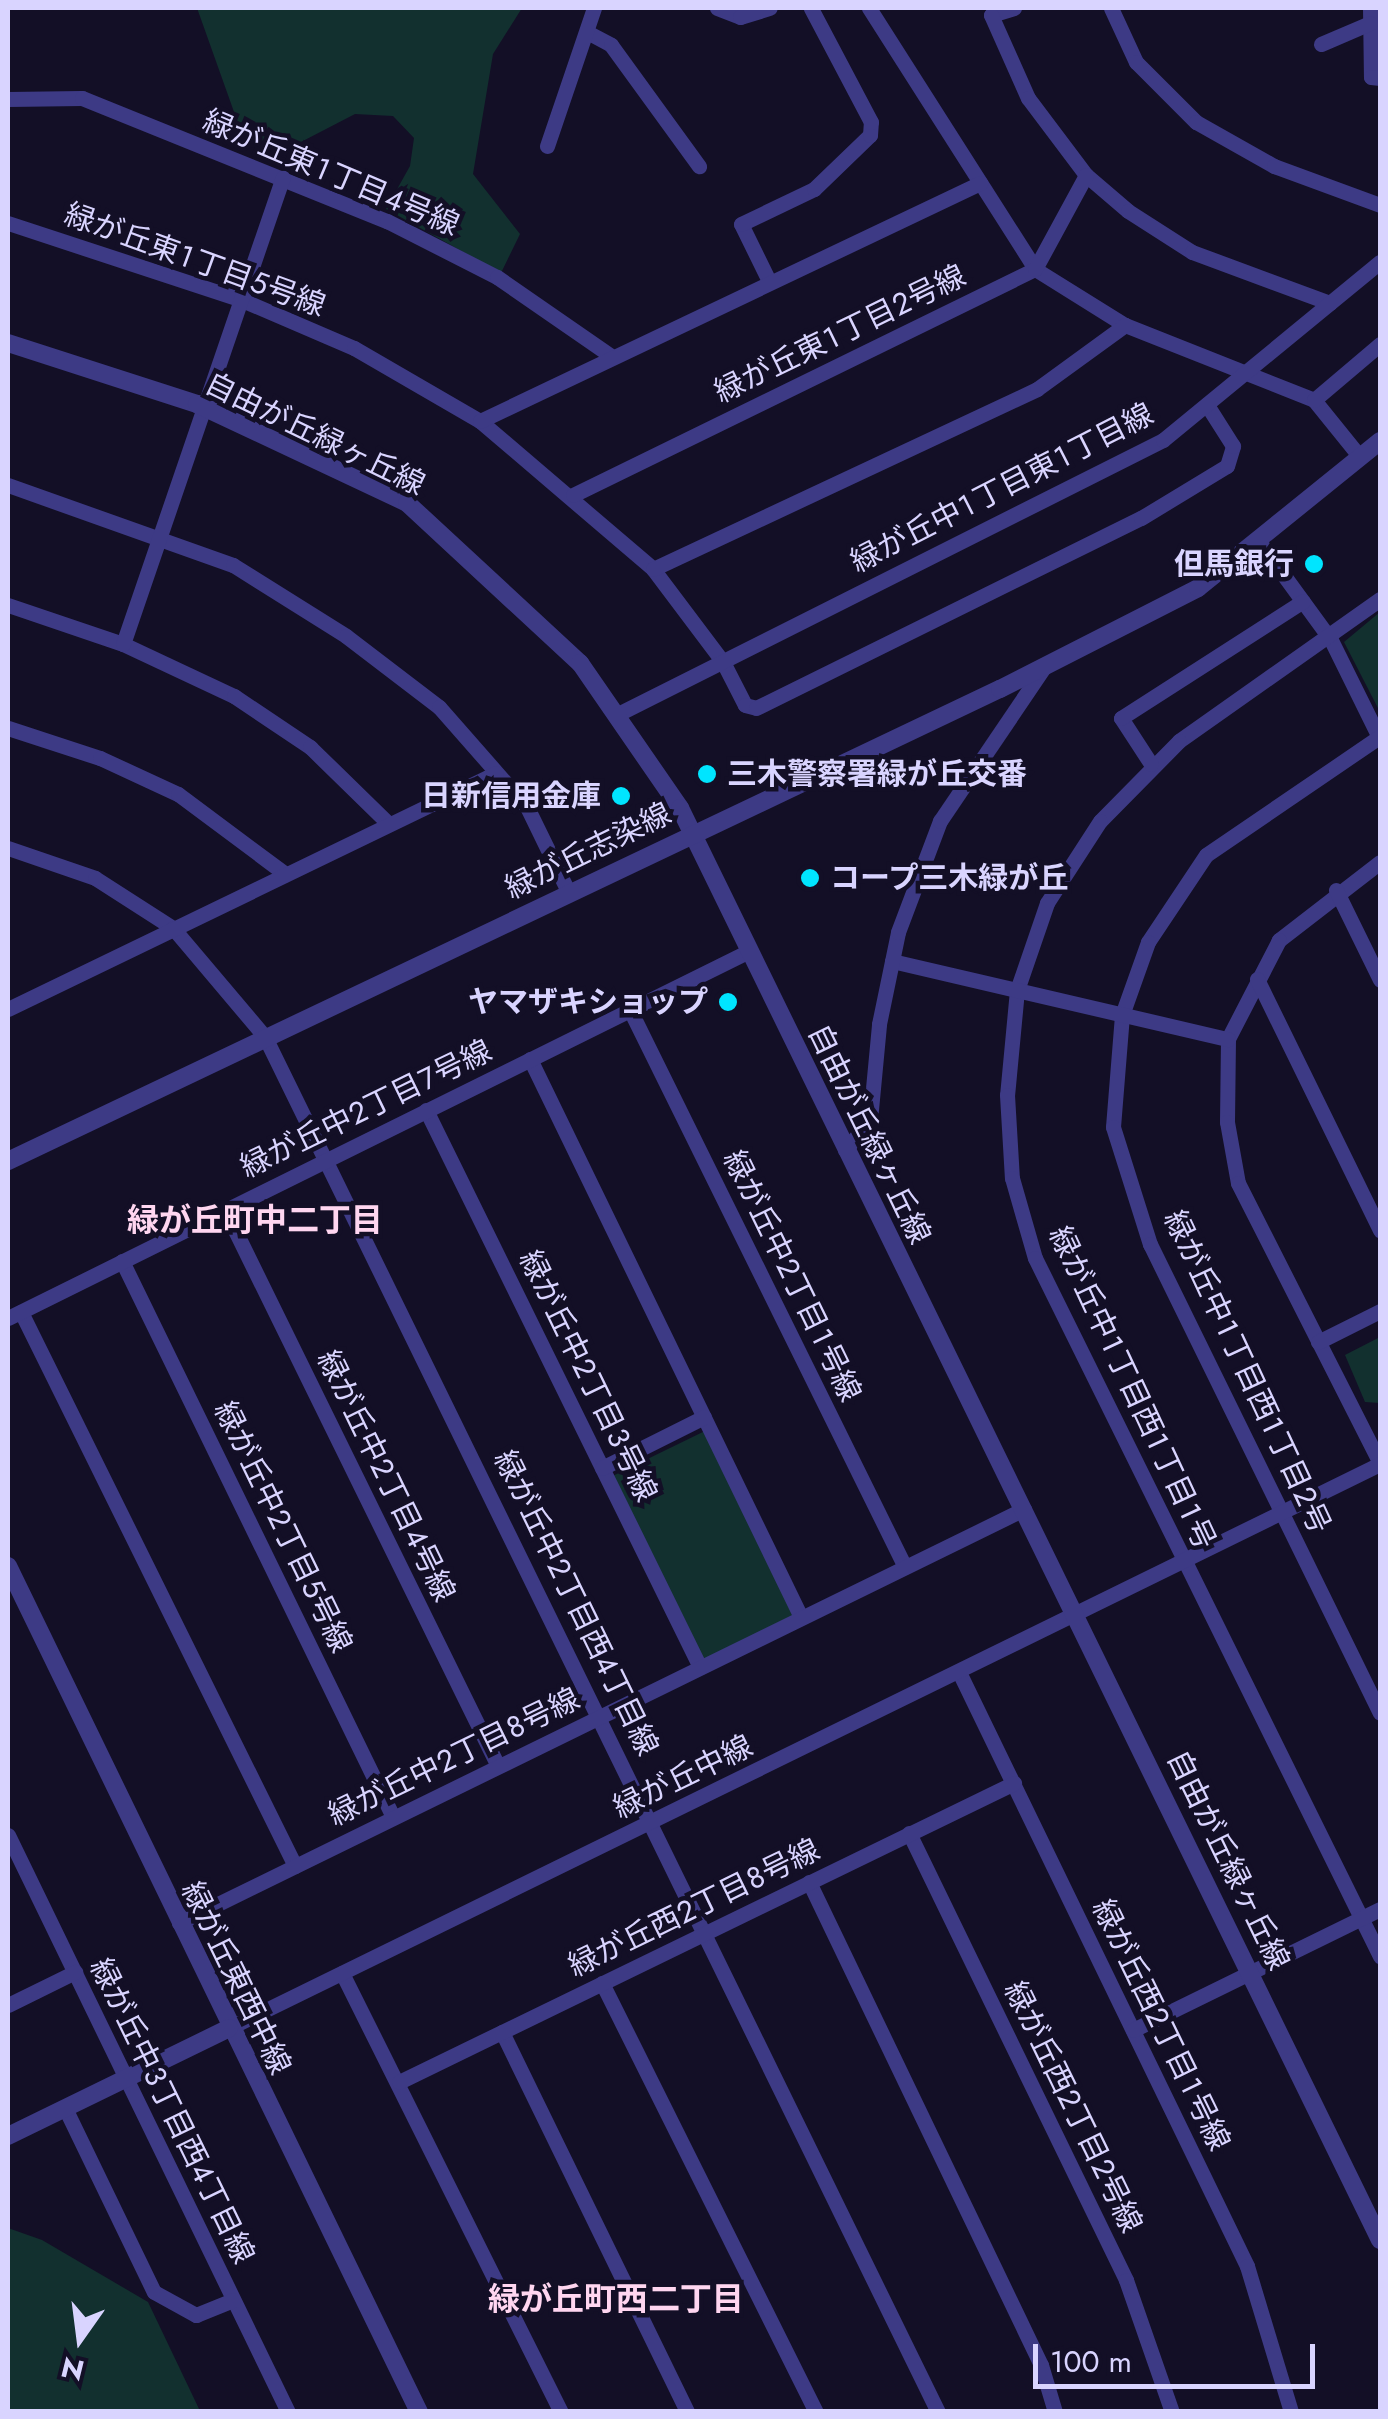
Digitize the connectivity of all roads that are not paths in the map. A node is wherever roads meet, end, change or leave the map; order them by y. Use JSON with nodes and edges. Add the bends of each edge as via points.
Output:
{"nodes":[{"id":1,"x":594,"y":8,"type":"edge"},
{"id":2,"x":717,"y":8,"type":"edge"},
{"id":3,"x":770,"y":8,"type":"edge"},
{"id":4,"x":812,"y":8,"type":"edge"},
{"id":5,"x":868,"y":8,"type":"edge"},
{"id":6,"x":1014,"y":8,"type":"edge"},
{"id":7,"x":1111,"y":8,"type":"edge"},
{"id":8,"x":1370,"y":15,"type":"edge"},
{"id":9,"x":587,"y":32,"type":"junction"},
{"id":10,"x":1321,"y":44,"type":"dead end"},
{"id":11,"x":1380,"y":78,"type":"edge"},
{"id":12,"x":8,"y":99,"type":"edge"},
{"id":13,"x":547,"y":146,"type":"dead end"},
{"id":14,"x":699,"y":166,"type":"dead end"},
{"id":15,"x":1086,"y":175,"type":"junction"},
{"id":16,"x":283,"y":178,"type":"junction"},
{"id":17,"x":980,"y":183,"type":"junction"},
{"id":18,"x":1380,"y":206,"type":"edge"},
{"id":19,"x":8,"y":223,"type":"edge"},
{"id":20,"x":1380,"y":262,"type":"edge"},
{"id":21,"x":1035,"y":269,"type":"junction"},
{"id":22,"x":768,"y":280,"type":"junction"},
{"id":23,"x":242,"y":300,"type":"junction"},
{"id":24,"x":1330,"y":303,"type":"junction"},
{"id":25,"x":1125,"y":326,"type":"junction"},
{"id":26,"x":8,"y":343,"type":"edge"},
{"id":27,"x":1380,"y":344,"type":"edge"},
{"id":28,"x":612,"y":356,"type":"junction"},
{"id":29,"x":1248,"y":371,"type":"junction"},
{"id":30,"x":1314,"y":400,"type":"junction"},
{"id":31,"x":1207,"y":404,"type":"junction"},
{"id":32,"x":206,"y":408,"type":"junction"},
{"id":33,"x":480,"y":421,"type":"junction"},
{"id":34,"x":1380,"y":441,"type":"edge"},
{"id":35,"x":1360,"y":458,"type":"junction"},
{"id":36,"x":8,"y":485,"type":"edge"},
{"id":37,"x":574,"y":495,"type":"junction"},
{"id":38,"x":160,"y":538,"type":"junction"},
{"id":39,"x":1258,"y":540,"type":"junction"},
{"id":40,"x":653,"y":570,"type":"junction"},
{"id":41,"x":1380,"y":600,"type":"edge"},
{"id":42,"x":1303,"y":601,"type":"junction"},
{"id":43,"x":8,"y":605,"type":"edge"},
{"id":44,"x":1332,"y":640,"type":"junction"},
{"id":45,"x":124,"y":644,"type":"junction"},
{"id":46,"x":723,"y":662,"type":"junction"},
{"id":47,"x":1045,"y":666,"type":"junction"},
{"id":48,"x":616,"y":715,"type":"junction"},
{"id":49,"x":8,"y":728,"type":"edge"},
{"id":50,"x":1380,"y":738,"type":"edge"},
{"id":51,"x":1151,"y":764,"type":"junction"},
{"id":52,"x":496,"y":772,"type":"junction"},
{"id":53,"x":389,"y":824,"type":"junction"},
{"id":54,"x":692,"y":832,"type":"junction"},
{"id":55,"x":9,"y":849,"type":"edge"},
{"id":56,"x":1380,"y":862,"type":"edge"},
{"id":57,"x":284,"y":874,"type":"junction"},
{"id":58,"x":1336,"y":890,"type":"junction"},
{"id":59,"x":568,"y":891,"type":"junction"},
{"id":60,"x":174,"y":928,"type":"junction"},
{"id":61,"x":749,"y":951,"type":"junction"},
{"id":62,"x":892,"y":961,"type":"junction"},
{"id":63,"x":1258,"y":979,"type":"junction"},
{"id":64,"x":1380,"y":980,"type":"edge"},
{"id":65,"x":1018,"y":990,"type":"junction"},
{"id":66,"x":8,"y":1009,"type":"edge"},
{"id":67,"x":630,"y":1010,"type":"junction"},
{"id":68,"x":1122,"y":1014,"type":"junction"},
{"id":69,"x":265,"y":1037,"type":"junction"},
{"id":70,"x":1228,"y":1039,"type":"junction"},
{"id":71,"x":530,"y":1059,"type":"junction"},
{"id":72,"x":426,"y":1110,"type":"junction"},
{"id":73,"x":846,"y":1150,"type":"junction"},
{"id":74,"x":328,"y":1158,"type":"junction"},
{"id":75,"x":8,"y":1161,"type":"edge"},
{"id":76,"x":225,"y":1210,"type":"junction"},
{"id":77,"x":1380,"y":1230,"type":"edge"},
{"id":78,"x":122,"y":1261,"type":"junction"},
{"id":79,"x":1380,"y":1311,"type":"edge"},
{"id":80,"x":14,"y":1315,"type":"edge"},
{"id":81,"x":1318,"y":1342,"type":"junction"},
{"id":82,"x":704,"y":1417,"type":"junction"},
{"id":83,"x":1380,"y":1463,"type":"edge"},
{"id":84,"x":602,"y":1468,"type":"junction"},
{"id":85,"x":1024,"y":1509,"type":"junction"},
{"id":86,"x":1282,"y":1512,"type":"junction"},
{"id":87,"x":1184,"y":1561,"type":"junction"},
{"id":88,"x":8,"y":1566,"type":"edge"},
{"id":89,"x":905,"y":1567,"type":"junction"},
{"id":90,"x":1076,"y":1615,"type":"junction"},
{"id":91,"x":801,"y":1617,"type":"junction"},
{"id":92,"x":700,"y":1666,"type":"junction"},
{"id":93,"x":959,"y":1672,"type":"junction"},
{"id":94,"x":1380,"y":1713,"type":"edge"},
{"id":95,"x":600,"y":1716,"type":"junction"},
{"id":96,"x":498,"y":1766,"type":"junction"},
{"id":97,"x":1014,"y":1783,"type":"junction"},
{"id":98,"x":394,"y":1817,"type":"junction"},
{"id":99,"x":652,"y":1823,"type":"junction"},
{"id":100,"x":909,"y":1834,"type":"junction"},
{"id":101,"x":8,"y":1835,"type":"edge"},
{"id":102,"x":295,"y":1866,"type":"junction"},
{"id":103,"x":810,"y":1882,"type":"junction"},
{"id":104,"x":1380,"y":1910,"type":"edge"},
{"id":105,"x":1362,"y":1919,"type":"junction"},
{"id":106,"x":179,"y":1923,"type":"junction"},
{"id":107,"x":706,"y":1932,"type":"junction"},
{"id":108,"x":1380,"y":1956,"type":"edge"},
{"id":109,"x":75,"y":1972,"type":"junction"},
{"id":110,"x":1251,"y":1972,"type":"junction"},
{"id":111,"x":342,"y":1973,"type":"junction"},
{"id":112,"x":602,"y":1983,"type":"junction"},
{"id":113,"x":8,"y":2005,"type":"edge"},
{"id":114,"x":229,"y":2028,"type":"junction"},
{"id":115,"x":1133,"y":2030,"type":"junction"},
{"id":116,"x":502,"y":2032,"type":"junction"},
{"id":117,"x":124,"y":2078,"type":"junction"},
{"id":118,"x":398,"y":2082,"type":"junction"},
{"id":119,"x":65,"y":2108,"type":"junction"},
{"id":120,"x":8,"y":2136,"type":"edge"},
{"id":121,"x":1380,"y":2240,"type":"edge"},
{"id":122,"x":233,"y":2300,"type":"junction"},
{"id":123,"x":814,"y":2407,"type":"edge"},
{"id":124,"x":288,"y":2412,"type":"edge"},
{"id":125,"x":419,"y":2412,"type":"edge"},
{"id":126,"x":560,"y":2412,"type":"edge"},
{"id":127,"x":687,"y":2412,"type":"edge"},
{"id":128,"x":798,"y":2412,"type":"edge"},
{"id":129,"x":938,"y":2412,"type":"edge"},
{"id":130,"x":1055,"y":2412,"type":"edge"},
{"id":131,"x":1172,"y":2412,"type":"edge"},
{"id":132,"x":1291,"y":2412,"type":"edge"}],
"edges":[{"from":1,"to":9,"type":"street"},
{"from":2,"to":3,"type":"street","via":[[740,17]]},
{"from":4,"to":22,"type":"street","via":[[870,122],[870,135],[814,189],[741,224]]},
{"from":5,"to":17,"type":"street"},
{"from":6,"to":15,"type":"street","via":[[991,15],[1028,98]]},
{"from":7,"to":18,"type":"street","via":[[1136,62],[1196,122],[1274,166]]},
{"from":8,"to":10,"type":"street"},
{"from":8,"to":11,"type":"street","via":[[1371,77]]},
{"from":9,"to":13,"type":"street"},
{"from":9,"to":14,"type":"street","via":[[611,46]]},
{"from":12,"to":16,"type":"street","name":"緑が丘東１丁目４号線","via":[[82,98]]},
{"from":15,"to":21,"type":"street"},
{"from":15,"to":24,"type":"street","via":[[1192,252]]},
{"from":16,"to":23,"type":"street"},
{"from":16,"to":28,"type":"street","name":"緑が丘東１丁目４号線","via":[[387,220],[497,277]]},
{"from":17,"to":21,"type":"street"},
{"from":17,"to":22,"type":"street"},
{"from":19,"to":23,"type":"street","name":"緑が丘東１丁目５号線"},
{"from":20,"to":24,"type":"street","name":"緑が丘中１丁目東１丁目線"},
{"from":21,"to":25,"type":"street"},
{"from":21,"to":37,"type":"street","name":"緑が丘東１丁目２号線"},
{"from":22,"to":28,"type":"street"},
{"from":23,"to":32,"type":"street"},
{"from":23,"to":33,"type":"street","name":"緑が丘東１丁目５号線","via":[[354,348]]},
{"from":24,"to":29,"type":"street","name":"緑が丘中１丁目東１丁目線"},
{"from":25,"to":29,"type":"street"},
{"from":25,"to":40,"type":"street","via":[[1037,389]]},
{"from":26,"to":32,"type":"street","name":"自由が丘緑ヶ丘線"},
{"from":27,"to":30,"type":"street"},
{"from":28,"to":33,"type":"street"},
{"from":29,"to":30,"type":"street"},
{"from":29,"to":31,"type":"street","name":"緑が丘中１丁目東１丁目線"},
{"from":30,"to":35,"type":"street"},
{"from":31,"to":46,"type":"street","name":"緑が丘中１丁目東１丁目線","via":[[1162,440]]},
{"from":31,"to":46,"type":"street","name":"緑が丘東１丁目５号線","via":[[1233,446],[1227,466],[1141,518],[756,708],[745,705]]},
{"from":32,"to":38,"type":"street"},
{"from":32,"to":48,"type":"street","name":"自由が丘緑ヶ丘線","via":[[406,503],[580,663]]},
{"from":33,"to":37,"type":"street","name":"緑が丘東１丁目５号線"},
{"from":34,"to":35,"type":"street","name":"緑が丘志染線"},
{"from":35,"to":39,"type":"street","name":"緑が丘志染線"},
{"from":36,"to":38,"type":"street"},
{"from":37,"to":40,"type":"street","name":"緑が丘東１丁目５号線"},
{"from":38,"to":45,"type":"street"},
{"from":38,"to":52,"type":"street","via":[[234,565],[346,636],[439,707]]},
{"from":39,"to":42,"type":"street"},
{"from":39,"to":47,"type":"street","name":"緑が丘志染線","via":[[1198,588]]},
{"from":40,"to":46,"type":"street","name":"緑が丘東１丁目５号線"},
{"from":41,"to":44,"type":"street","name":"緑が丘中１丁目西１丁目１号"},
{"from":42,"to":44,"type":"street"},
{"from":42,"to":51,"type":"street","via":[[1121,718]]},
{"from":43,"to":45,"type":"street"},
{"from":44,"to":50,"type":"street"},
{"from":44,"to":51,"type":"street","name":"緑が丘中１丁目西１丁目１号"},
{"from":45,"to":53,"type":"street","via":[[234,696],[294,737]]},
{"from":46,"to":48,"type":"street","name":"緑が丘中１丁目東１丁目線"},
{"from":47,"to":54,"type":"street","name":"緑が丘志染線"},
{"from":47,"to":62,"type":"street","via":[[940,821]]},
{"from":48,"to":54,"type":"street","name":"自由が丘緑ヶ丘線"},
{"from":49,"to":57,"type":"street","via":[[100,758],[178,794]]},
{"from":50,"to":68,"type":"street","name":"緑が丘中１丁目西１丁目２号","via":[[1206,854],[1148,942]]},
{"from":51,"to":65,"type":"street","name":"緑が丘中１丁目西１丁目１号","via":[[1100,820],[1048,903]]},
{"from":52,"to":53,"type":"street"},
{"from":52,"to":59,"type":"street","via":[[526,808]]},
{"from":53,"to":57,"type":"street"},
{"from":54,"to":59,"type":"street","name":"緑が丘志染線"},
{"from":54,"to":61,"type":"street","name":"自由が丘緑ヶ丘線"},
{"from":55,"to":60,"type":"street","name":"緑が丘中２丁目西４丁目線","via":[[95,878]]},
{"from":56,"to":58,"type":"street"},
{"from":57,"to":60,"type":"street"},
{"from":58,"to":63,"type":"street","via":[[1279,940]]},
{"from":58,"to":64,"type":"street"},
{"from":59,"to":69,"type":"street","name":"緑が丘志染線"},
{"from":60,"to":66,"type":"street"},
{"from":60,"to":69,"type":"street","name":"緑が丘中２丁目西４丁目線"},
{"from":61,"to":67,"type":"street","name":"緑が丘中２丁目７号線"},
{"from":61,"to":73,"type":"street","name":"自由が丘緑ヶ丘線"},
{"from":62,"to":65,"type":"street"},
{"from":62,"to":73,"type":"street","via":[[870,1120]]},
{"from":63,"to":70,"type":"street"},
{"from":63,"to":77,"type":"street"},
{"from":65,"to":68,"type":"street"},
{"from":65,"to":87,"type":"street","name":"緑が丘中１丁目西１丁目１号","via":[[1007,1096],[1012,1178],[1035,1258]]},
{"from":67,"to":71,"type":"street","name":"緑が丘中２丁目７号線"},
{"from":67,"to":89,"type":"street","name":"緑が丘中２丁目１号線"},
{"from":68,"to":70,"type":"street"},
{"from":68,"to":86,"type":"street","name":"緑が丘中１丁目西１丁目２号","via":[[1112,1127],[1150,1244]]},
{"from":69,"to":74,"type":"street","name":"緑が丘中２丁目西４丁目線"},
{"from":69,"to":75,"type":"street","name":"緑が丘志染線"},
{"from":70,"to":81,"type":"street","via":[[1227,1122],[1238,1183]]},
{"from":71,"to":72,"type":"street","name":"緑が丘中２丁目７号線"},
{"from":71,"to":82,"type":"street"},
{"from":72,"to":74,"type":"street","name":"緑が丘中２丁目７号線"},
{"from":72,"to":84,"type":"street","name":"緑が丘中２丁目３号線"},
{"from":73,"to":85,"type":"street","name":"自由が丘緑ヶ丘線"},
{"from":74,"to":76,"type":"street","name":"緑が丘中２丁目７号線"},
{"from":74,"to":95,"type":"street","name":"緑が丘中２丁目西４丁目線"},
{"from":76,"to":78,"type":"street","name":"緑が丘中２丁目７号線"},
{"from":76,"to":96,"type":"street","name":"緑が丘中２丁目４号線"},
{"from":78,"to":80,"type":"street","name":"緑が丘中２丁目７号線"},
{"from":78,"to":98,"type":"street","name":"緑が丘中２丁目５号線"},
{"from":79,"to":81,"type":"street"},
{"from":80,"to":102,"type":"street"},
{"from":81,"to":83,"type":"street"},
{"from":82,"to":84,"type":"street"},
{"from":82,"to":91,"type":"street"},
{"from":83,"to":86,"type":"street","name":"緑が丘中線"},
{"from":84,"to":92,"type":"street","name":"緑が丘中２丁目３号線"},
{"from":85,"to":89,"type":"street","name":"緑が丘中２丁目８号線"},
{"from":85,"to":90,"type":"street","name":"自由が丘緑ヶ丘線"},
{"from":86,"to":87,"type":"street","name":"緑が丘中線"},
{"from":86,"to":94,"type":"street","name":"緑が丘中１丁目西１丁目２号"},
{"from":87,"to":90,"type":"street","name":"緑が丘中線"},
{"from":87,"to":105,"type":"street","name":"緑が丘中１丁目西１丁目１号"},
{"from":88,"to":106,"type":"street","name":"緑が丘東西中線"},
{"from":89,"to":91,"type":"street","name":"緑が丘中２丁目８号線"},
{"from":90,"to":93,"type":"street","name":"緑が丘中線"},
{"from":90,"to":110,"type":"street","name":"自由が丘緑ヶ丘線"},
{"from":91,"to":92,"type":"street","name":"緑が丘中２丁目８号線"},
{"from":92,"to":95,"type":"street","name":"緑が丘中２丁目８号線"},
{"from":93,"to":97,"type":"street","name":"緑が丘西２丁目１号線"},
{"from":93,"to":99,"type":"street","name":"緑が丘中線"},
{"from":95,"to":96,"type":"street","name":"緑が丘中２丁目８号線"},
{"from":95,"to":99,"type":"street","name":"緑が丘中２丁目西４丁目線"},
{"from":96,"to":98,"type":"street","name":"緑が丘中２丁目８号線"},
{"from":97,"to":100,"type":"street","name":"緑が丘西２丁目８号線"},
{"from":97,"to":115,"type":"street","name":"緑が丘西２丁目１号線"},
{"from":98,"to":102,"type":"street","name":"緑が丘中２丁目８号線"},
{"from":99,"to":107,"type":"street","name":"緑が丘中２丁目西４丁目線"},
{"from":99,"to":111,"type":"street","name":"緑が丘中線"},
{"from":100,"to":103,"type":"street","name":"緑が丘西２丁目８号線"},
{"from":100,"to":131,"type":"street","name":"緑が丘西２丁目２号線","via":[[1126,2280]]},
{"from":101,"to":109,"type":"street","name":"緑が丘中３丁目西４丁目線"},
{"from":102,"to":106,"type":"street","name":"緑が丘中２丁目８号線"},
{"from":103,"to":107,"type":"street","name":"緑が丘西２丁目８号線"},
{"from":103,"to":130,"type":"street","via":[[1041,2365]]},
{"from":104,"to":105,"type":"street"},
{"from":105,"to":108,"type":"street","name":"緑が丘中１丁目西１丁目１号"},
{"from":105,"to":110,"type":"street"},
{"from":106,"to":114,"type":"street","name":"緑が丘東西中線"},
{"from":107,"to":112,"type":"street","name":"緑が丘西２丁目８号線"},
{"from":107,"to":129,"type":"street","name":"緑が丘中２丁目西４丁目線"},
{"from":109,"to":113,"type":"street"},
{"from":109,"to":117,"type":"street","name":"緑が丘中３丁目西４丁目線"},
{"from":110,"to":115,"type":"street"},
{"from":110,"to":121,"type":"street","name":"自由が丘緑ヶ丘線"},
{"from":111,"to":114,"type":"street","name":"緑が丘中線"},
{"from":111,"to":118,"type":"street"},
{"from":112,"to":116,"type":"street","name":"緑が丘西２丁目８号線"},
{"from":112,"to":123,"type":"street"},
{"from":114,"to":117,"type":"street","name":"緑が丘中線"},
{"from":114,"to":125,"type":"street","name":"緑が丘東西中線"},
{"from":115,"to":132,"type":"street","name":"緑が丘西２丁目１号線","via":[[1247,2266]]},
{"from":116,"to":118,"type":"street","name":"緑が丘西２丁目８号線"},
{"from":116,"to":127,"type":"street"},
{"from":117,"to":119,"type":"street","name":"緑が丘中線"},
{"from":117,"to":122,"type":"street","name":"緑が丘中３丁目西４丁目線"},
{"from":118,"to":126,"type":"street"},
{"from":119,"to":120,"type":"street","name":"緑が丘中線"},
{"from":119,"to":122,"type":"street","via":[[154,2292],[196,2315]]},
{"from":122,"to":124,"type":"street","name":"緑が丘中３丁目西４丁目線"},
{"from":123,"to":128,"type":"street"}]}
